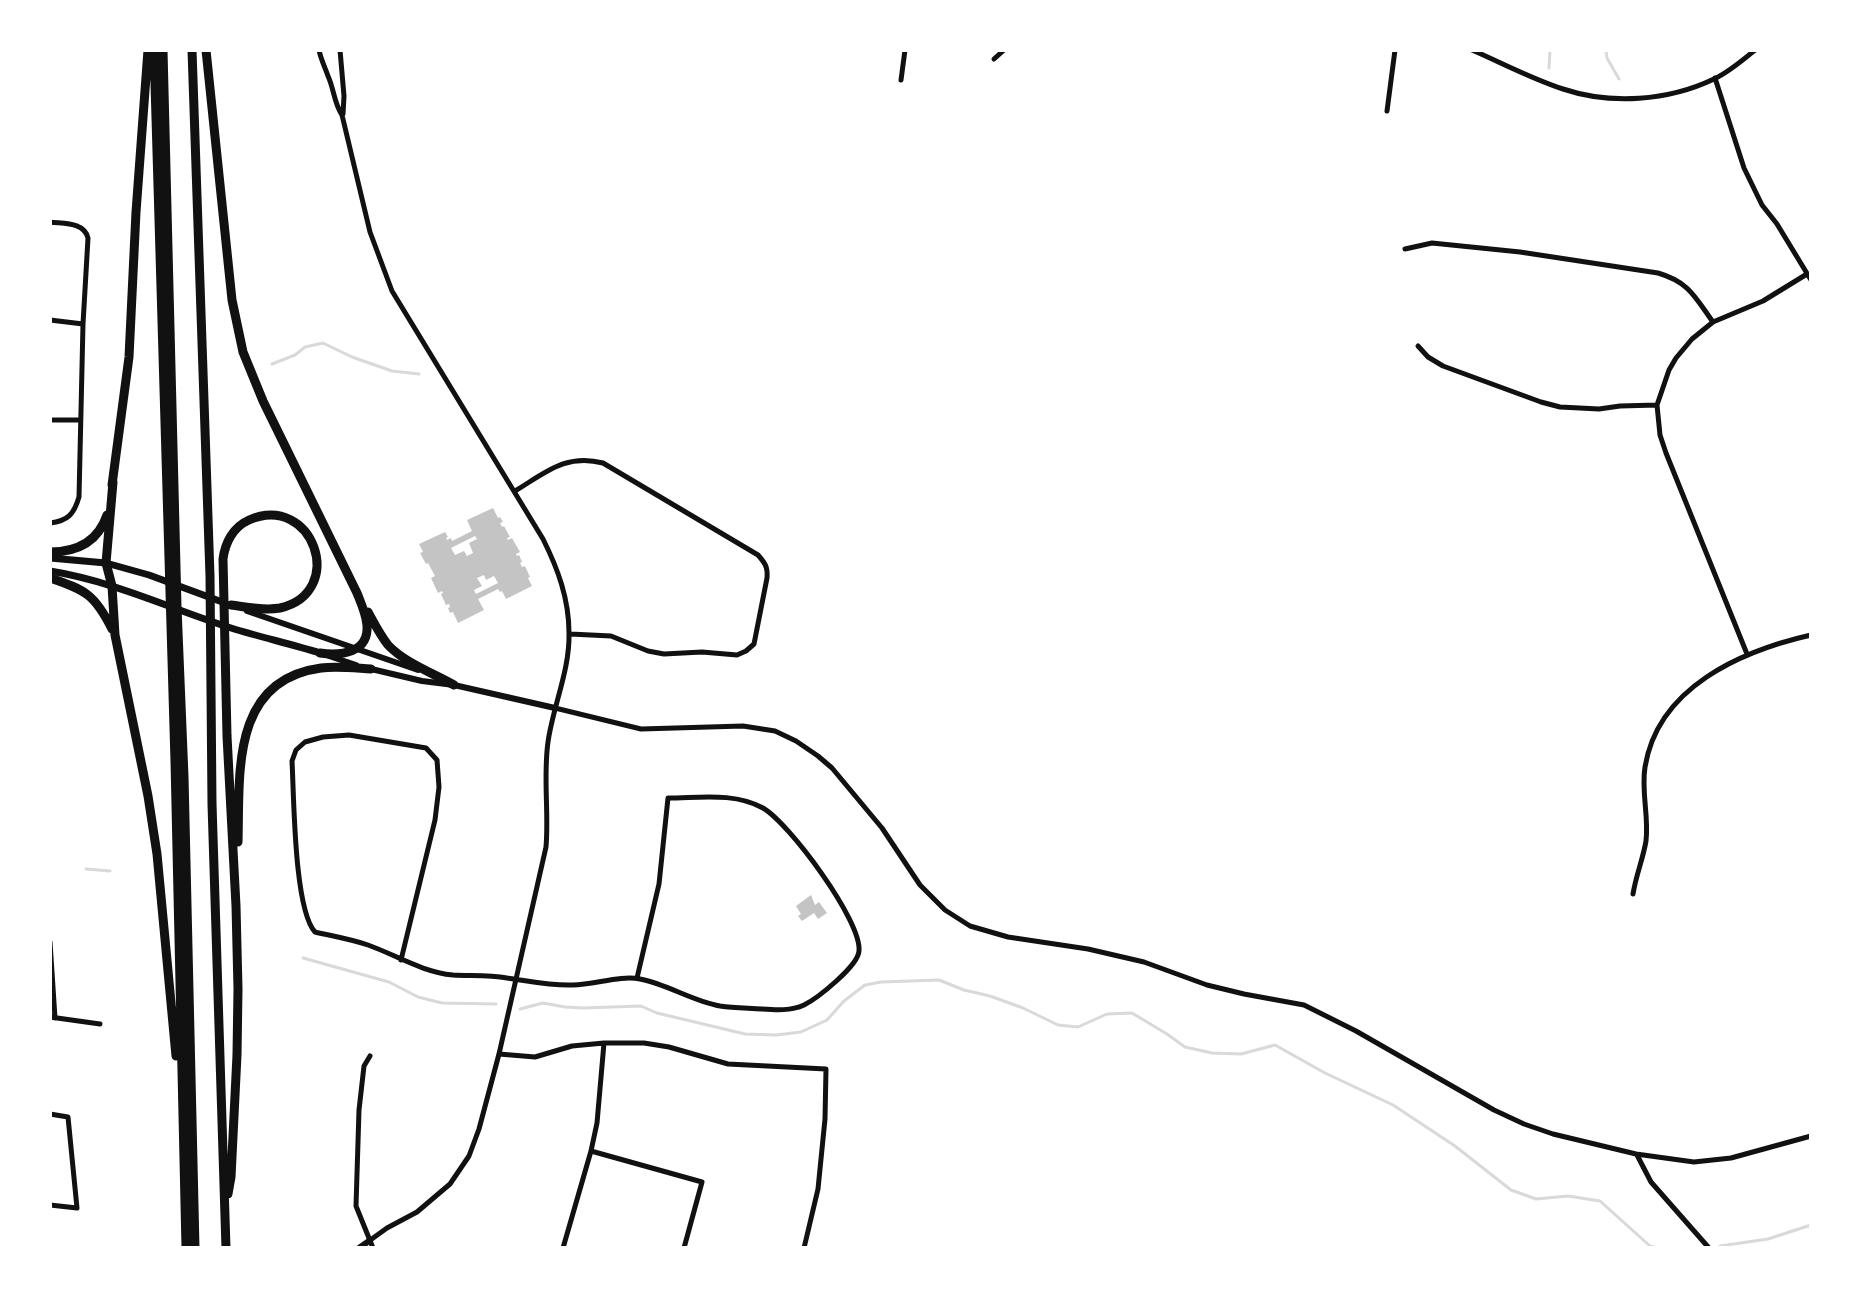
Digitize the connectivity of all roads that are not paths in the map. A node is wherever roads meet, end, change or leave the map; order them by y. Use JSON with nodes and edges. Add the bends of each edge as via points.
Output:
{"nodes":[{"id":1,"x":148,"y":50,"type":"edge"},
{"id":2,"x":154,"y":50,"type":"edge"},
{"id":3,"x":163,"y":50,"type":"edge"},
{"id":4,"x":192,"y":50,"type":"edge"},
{"id":5,"x":206,"y":50,"type":"edge"},
{"id":6,"x":319,"y":50,"type":"edge"},
{"id":7,"x":340,"y":50,"type":"edge"},
{"id":8,"x":905,"y":50,"type":"edge"},
{"id":9,"x":1004,"y":50,"type":"edge"},
{"id":10,"x":1395,"y":50,"type":"edge"},
{"id":11,"x":1472,"y":50,"type":"edge"},
{"id":12,"x":1755,"y":50,"type":"edge"},
{"id":13,"x":994,"y":59,"type":"dead end"},
{"id":14,"x":341,"y":67,"type":"junction"},
{"id":15,"x":326,"y":73,"type":"junction"},
{"id":16,"x":1715,"y":78,"type":"junction"},
{"id":17,"x":901,"y":80,"type":"dead end"},
{"id":18,"x":1387,"y":111,"type":"dead end"},
{"id":19,"x":342,"y":115,"type":"junction"},
{"id":20,"x":50,"y":222,"type":"edge"},
{"id":21,"x":1405,"y":249,"type":"dead end"},
{"id":22,"x":1809,"y":277,"type":"edge"},
{"id":23,"x":50,"y":320,"type":"edge"},
{"id":24,"x":1713,"y":322,"type":"junction"},
{"id":25,"x":83,"y":324,"type":"junction"},
{"id":26,"x":1418,"y":346,"type":"dead end"},
{"id":27,"x":1657,"y":405,"type":"junction"},
{"id":28,"x":50,"y":420,"type":"edge"},
{"id":29,"x":79,"y":420,"type":"junction"},
{"id":30,"x":113,"y":482,"type":"junction"},
{"id":31,"x":515,"y":491,"type":"junction"},
{"id":32,"x":50,"y":523,"type":"edge"},
{"id":33,"x":50,"y":552,"type":"edge"},
{"id":34,"x":50,"y":558,"type":"edge"},
{"id":35,"x":106,"y":563,"type":"junction"},
{"id":36,"x":172,"y":565,"type":"junction"},
{"id":37,"x":50,"y":571,"type":"edge"},
{"id":38,"x":50,"y":578,"type":"edge"},
{"id":39,"x":112,"y":586,"type":"junction"},
{"id":40,"x":357,"y":593,"type":"junction"},
{"id":41,"x":231,"y":605,"type":"junction"},
{"id":42,"x":570,"y":634,"type":"junction"},
{"id":43,"x":115,"y":635,"type":"junction"},
{"id":44,"x":1811,"y":635,"type":"edge"},
{"id":45,"x":357,"y":649,"type":"junction"},
{"id":46,"x":320,"y":653,"type":"junction"},
{"id":47,"x":1747,"y":654,"type":"junction"},
{"id":48,"x":371,"y":669,"type":"junction"},
{"id":49,"x":176,"y":678,"type":"junction"},
{"id":50,"x":454,"y":685,"type":"junction"},
{"id":51,"x":555,"y":708,"type":"junction"},
{"id":52,"x":1633,"y":894,"type":"dead end"},
{"id":53,"x":236,"y":906,"type":"junction"},
{"id":54,"x":50,"y":942,"type":"edge"},
{"id":55,"x":401,"y":960,"type":"junction"},
{"id":56,"x":637,"y":978,"type":"junction"},
{"id":57,"x":515,"y":979,"type":"junction"},
{"id":58,"x":52,"y":1018,"type":"edge"},
{"id":59,"x":100,"y":1024,"type":"dead end"},
{"id":60,"x":604,"y":1043,"type":"junction"},
{"id":61,"x":499,"y":1054,"type":"junction"},
{"id":62,"x":370,"y":1056,"type":"dead end"},
{"id":63,"x":50,"y":1114,"type":"edge"},
{"id":64,"x":1811,"y":1136,"type":"edge"},
{"id":65,"x":184,"y":1147,"type":"junction"},
{"id":66,"x":591,"y":1151,"type":"junction"},
{"id":67,"x":1636,"y":1154,"type":"junction"},
{"id":68,"x":50,"y":1205,"type":"edge"},
{"id":69,"x":225,"y":1209,"type":"junction"},
{"id":70,"x":371,"y":1244,"type":"edge"},
{"id":71,"x":186,"y":1248,"type":"edge"},
{"id":72,"x":195,"y":1248,"type":"edge"},
{"id":73,"x":226,"y":1248,"type":"edge"},
{"id":74,"x":359,"y":1248,"type":"edge"},
{"id":75,"x":563,"y":1248,"type":"edge"},
{"id":76,"x":684,"y":1248,"type":"edge"},
{"id":77,"x":804,"y":1248,"type":"edge"},
{"id":78,"x":1709,"y":1248,"type":"edge"}],
"edges":[{"from":1,"to":30,"type":"highway","via":[[129,357]]},
{"from":2,"to":36,"type":"highway"},
{"from":3,"to":36,"type":"highway"},
{"from":4,"to":69,"type":"highway"},
{"from":5,"to":40,"type":"highway","via":[[239,336],[263,401]]},
{"from":6,"to":15,"type":"street"},
{"from":7,"to":14,"type":"street"},
{"from":8,"to":17,"type":"street"},
{"from":9,"to":13,"type":"street"},
{"from":10,"to":18,"type":"street"},
{"from":11,"to":16,"type":"street","via":[[1562,89],[1602,98],[1661,95]]},
{"from":12,"to":16,"type":"street"},
{"from":14,"to":15,"type":"street","via":[[336,74]]},
{"from":14,"to":19,"type":"street"},
{"from":15,"to":19,"type":"street"},
{"from":16,"to":22,"type":"street","via":[[1744,168]]},
{"from":19,"to":31,"type":"street","via":[[370,232],[392,291]]},
{"from":20,"to":25,"type":"street","via":[[87,232]]},
{"from":21,"to":24,"type":"street","via":[[1432,243],[1658,273],[1687,286]]},
{"from":22,"to":24,"type":"street"},
{"from":23,"to":25,"type":"street"},
{"from":24,"to":27,"type":"street","via":[[1676,358]]},
{"from":25,"to":29,"type":"street"},
{"from":26,"to":27,"type":"street","via":[[1443,366],[1551,405]]},
{"from":27,"to":47,"type":"street","via":[[1666,453]]},
{"from":28,"to":29,"type":"street"},
{"from":29,"to":32,"type":"street","via":[[79,497],[66,520]]},
{"from":30,"to":33,"type":"highway","via":[[107,514],[96,535],[74,550]]},
{"from":30,"to":35,"type":"highway"},
{"from":31,"to":42,"type":"street","via":[[559,570]]},
{"from":31,"to":42,"type":"street","via":[[568,461],[603,463],[766,563],[754,644],[737,655],[664,654],[611,636]]},
{"from":34,"to":35,"type":"main road"},
{"from":35,"to":39,"type":"highway"},
{"from":35,"to":41,"type":"main road"},
{"from":36,"to":49,"type":"highway"},
{"from":37,"to":39,"type":"main road"},
{"from":38,"to":43,"type":"highway","via":[[90,595]]},
{"from":39,"to":43,"type":"highway"},
{"from":39,"to":46,"type":"main road"},
{"from":40,"to":45,"type":"highway","via":[[367,624]]},
{"from":40,"to":50,"type":"highway","via":[[393,649]]},
{"from":41,"to":45,"type":"street"},
{"from":41,"to":53,"type":"highway","via":[[273,609],[305,594],[318,559],[305,530],[289,519],[250,519],[227,542],[223,559]]},
{"from":42,"to":51,"type":"street"},
{"from":43,"to":65,"type":"highway","via":[[157,854]]},
{"from":44,"to":47,"type":"street"},
{"from":45,"to":46,"type":"highway","via":[[343,655]]},
{"from":45,"to":50,"type":"street"},
{"from":46,"to":48,"type":"street"},
{"from":47,"to":52,"type":"street","via":[[1692,687],[1658,729],[1645,768],[1646,839]]},
{"from":48,"to":50,"type":"street"},
{"from":48,"to":53,"type":"highway","via":[[324,667],[301,672],[274,688],[255,712],[242,751]]},
{"from":49,"to":65,"type":"highway"},
{"from":49,"to":72,"type":"highway","via":[[184,777]]},
{"from":50,"to":51,"type":"street"},
{"from":51,"to":57,"type":"street","via":[[546,764],[546,847]]},
{"from":51,"to":67,"type":"street","via":[[641,729],[743,726],[775,731],[832,768],[920,885],[970,926],[1144,962],[1207,985],[1304,1005],[1524,1124]]},
{"from":53,"to":69,"type":"highway","via":[[237,1055]]},
{"from":54,"to":58,"type":"street"},
{"from":55,"to":55,"type":"street","via":[[315,932],[308,922],[299,882],[292,761],[305,742],[349,735],[426,748],[437,760],[435,820]]},
{"from":55,"to":57,"type":"street","via":[[440,973]]},
{"from":56,"to":56,"type":"street","via":[[659,884],[668,798],[745,800],[781,822],[823,874],[859,946],[855,962],[821,994],[802,1006],[780,1010],[719,1006]]},
{"from":56,"to":57,"type":"street","via":[[574,985]]},
{"from":57,"to":61,"type":"street"},
{"from":58,"to":59,"type":"street"},
{"from":60,"to":61,"type":"street","via":[[535,1057]]},
{"from":60,"to":66,"type":"street"},
{"from":60,"to":77,"type":"street","via":[[669,1047],[728,1064],[826,1069],[820,1174]]},
{"from":61,"to":70,"type":"street","via":[[469,1156],[450,1184]]},
{"from":62,"to":70,"type":"street","via":[[359,1110],[356,1206]]},
{"from":63,"to":68,"type":"street","via":[[68,1117],[77,1208]]},
{"from":64,"to":67,"type":"street","via":[[1731,1158],[1694,1162]]},
{"from":65,"to":71,"type":"highway"},
{"from":66,"to":75,"type":"street"},
{"from":66,"to":76,"type":"street","via":[[702,1182]]},
{"from":67,"to":78,"type":"street","via":[[1651,1182]]},
{"from":69,"to":73,"type":"highway"},
{"from":70,"to":74,"type":"street"}]}
